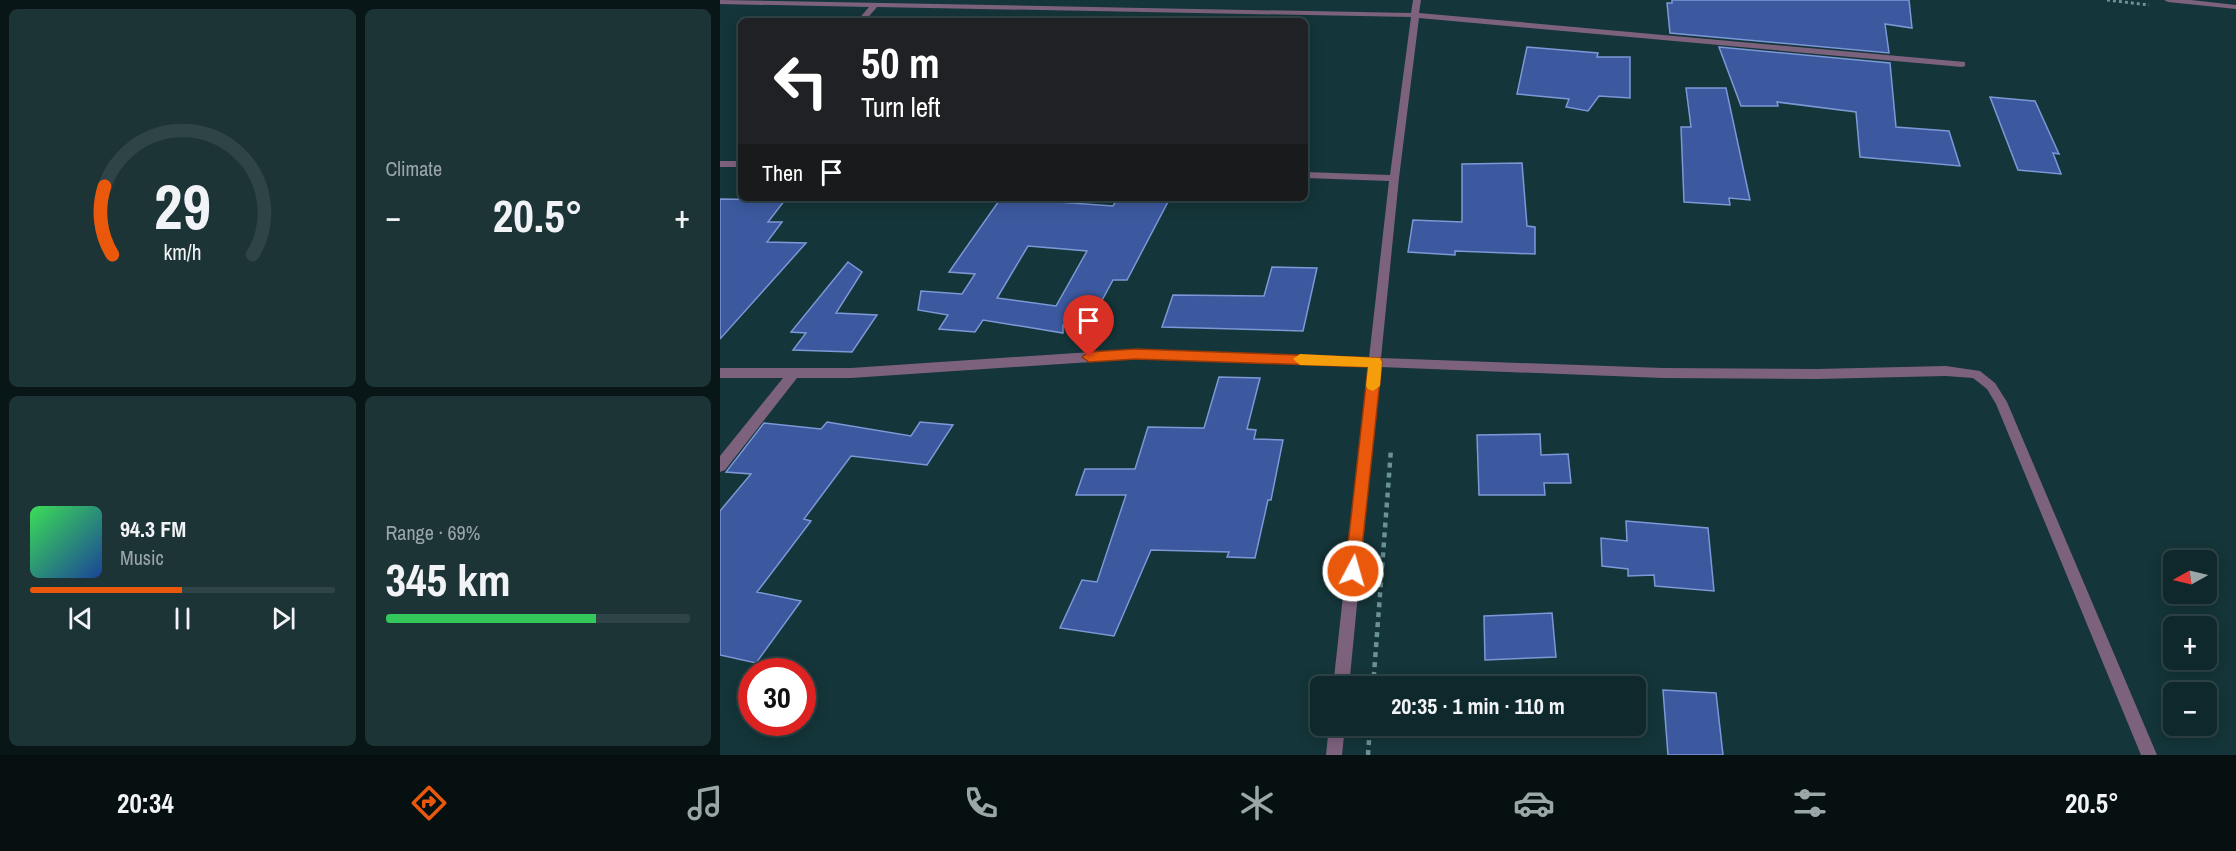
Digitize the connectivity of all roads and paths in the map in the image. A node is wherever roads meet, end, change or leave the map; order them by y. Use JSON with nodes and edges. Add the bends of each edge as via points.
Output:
{"nodes":[{"id":1,"x":1417,"y":0,"type":"edge"},
{"id":2,"x":2168,"y":0,"type":"edge"},
{"id":3,"x":723,"y":3,"type":"edge"},
{"id":4,"x":874,"y":6,"type":"junction"},
{"id":5,"x":2236,"y":7,"type":"edge"},
{"id":6,"x":1416,"y":15,"type":"junction"},
{"id":7,"x":864,"y":18,"type":"edge"},
{"id":8,"x":1962,"y":64,"type":"dead end"},
{"id":9,"x":720,"y":164,"type":"edge"},
{"id":10,"x":738,"y":164,"type":"edge"},
{"id":11,"x":1308,"y":175,"type":"edge"},
{"id":12,"x":1394,"y":178,"type":"junction"},
{"id":13,"x":1376,"y":362,"type":"junction"},
{"id":14,"x":720,"y":373,"type":"edge"},
{"id":15,"x":792,"y":375,"type":"junction"},
{"id":16,"x":720,"y":466,"type":"edge"},
{"id":17,"x":1342,"y":676,"type":"edge"},
{"id":18,"x":1336,"y":736,"type":"edge"},
{"id":19,"x":1369,"y":736,"type":"edge"},
{"id":20,"x":1334,"y":755,"type":"edge"},
{"id":21,"x":1368,"y":755,"type":"edge"},
{"id":22,"x":2149,"y":755,"type":"edge"}],
"edges":[{"from":1,"to":6,"type":"street"},
{"from":2,"to":5,"type":"street"},
{"from":3,"to":4,"type":"street"},
{"from":4,"to":6,"type":"street"},
{"from":4,"to":7,"type":"street"},
{"from":6,"to":8,"type":"street"},
{"from":6,"to":12,"type":"street"},
{"from":9,"to":10,"type":"street"},
{"from":11,"to":12,"type":"street"},
{"from":12,"to":13,"type":"street"},
{"from":13,"to":15,"type":"street","via":[[1136,354]]},
{"from":13,"to":17,"type":"street"},
{"from":13,"to":22,"type":"street","via":[[1663,373],[1976,374],[1991,386],[2001,402]]},
{"from":14,"to":15,"type":"street"},
{"from":15,"to":16,"type":"street"},
{"from":18,"to":20,"type":"street"},
{"from":19,"to":21,"type":"path"}]}
